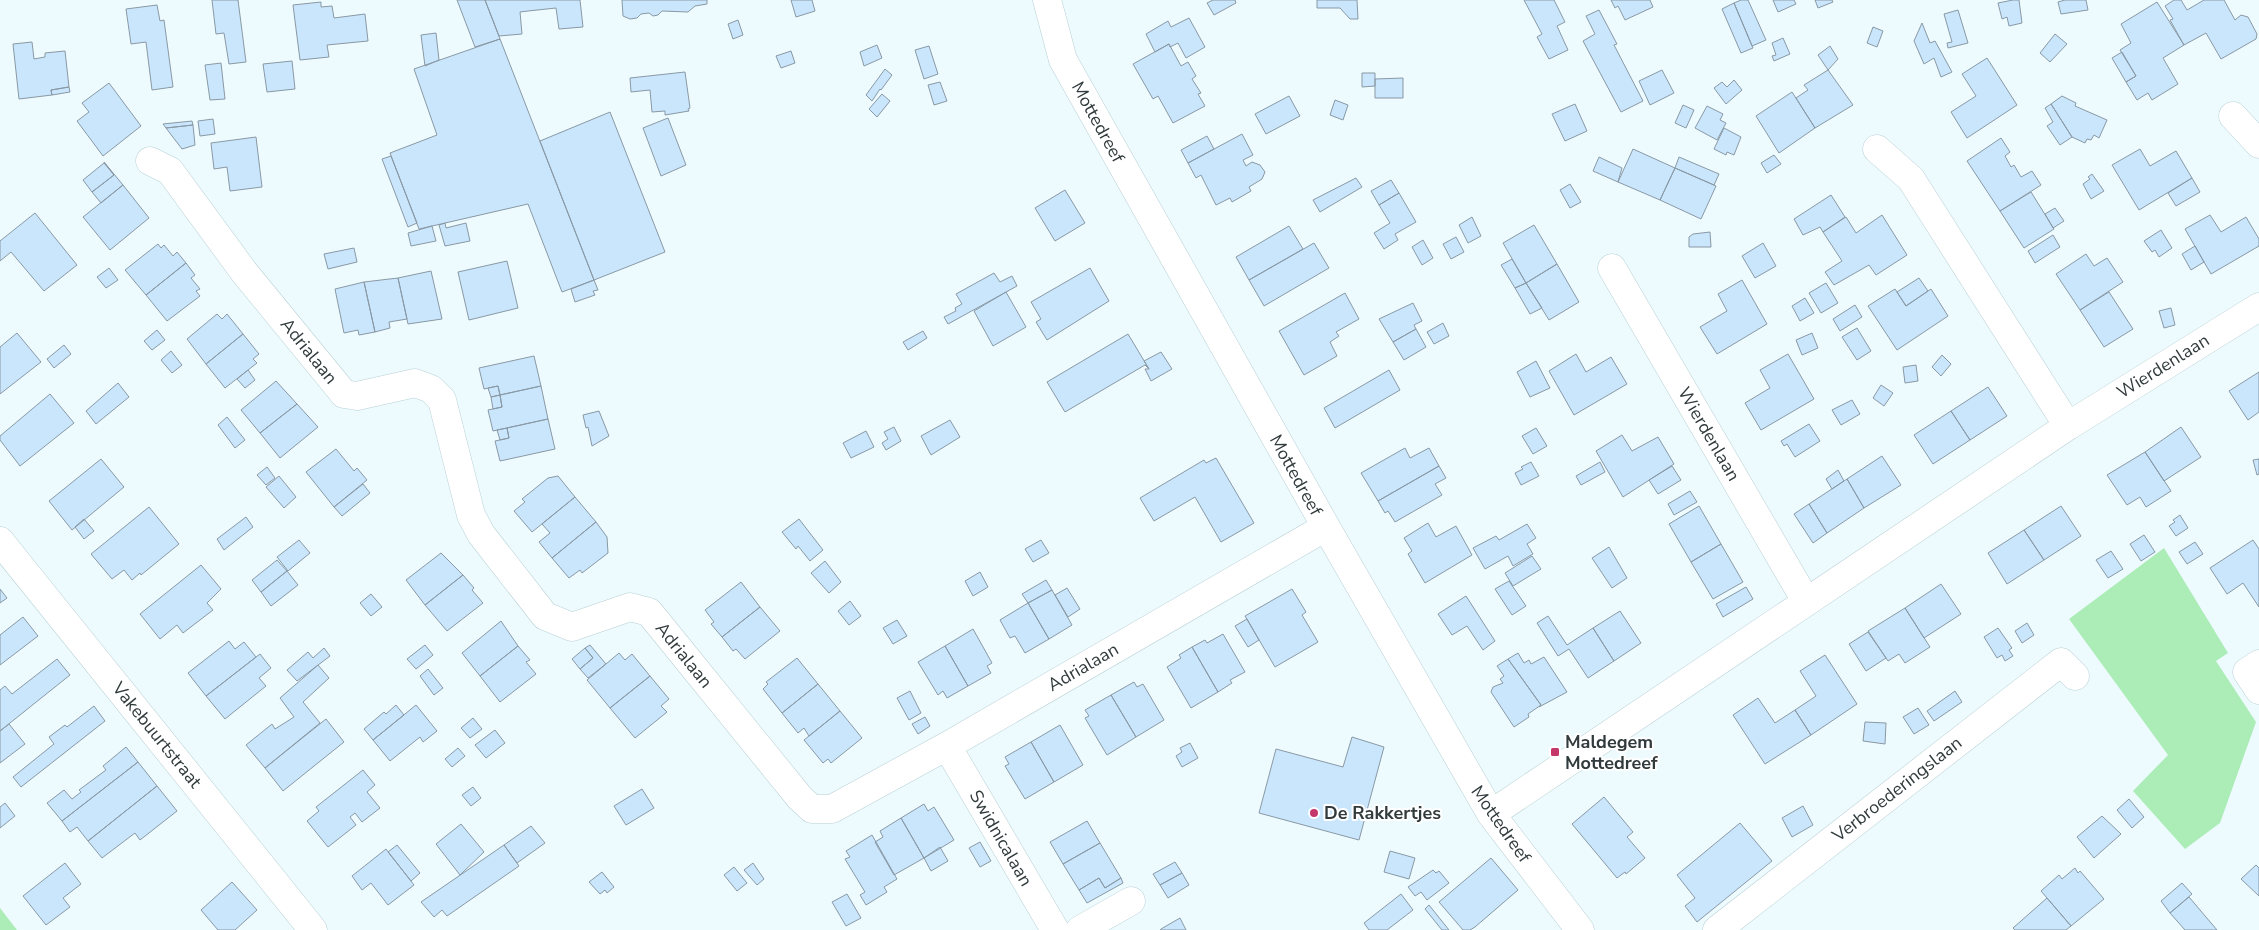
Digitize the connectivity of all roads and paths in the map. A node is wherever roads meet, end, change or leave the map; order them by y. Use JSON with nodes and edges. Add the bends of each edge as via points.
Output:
{"nodes":[{"id":1,"x":1047,"y":0,"type":"edge"},
{"id":2,"x":2233,"y":116,"type":"dead end"},
{"id":3,"x":2259,"y":144,"type":"edge"},
{"id":4,"x":1877,"y":149,"type":"dead end"},
{"id":5,"x":150,"y":161,"type":"dead end"},
{"id":6,"x":1612,"y":268,"type":"dead end"},
{"id":7,"x":2259,"y":307,"type":"edge"},
{"id":8,"x":2068,"y":426,"type":"junction"},
{"id":9,"x":1326,"y":527,"type":"junction"},
{"id":10,"x":0,"y":540,"type":"edge"},
{"id":11,"x":1806,"y":601,"type":"junction"},
{"id":12,"x":2259,"y":664,"type":"edge"},
{"id":13,"x":2075,"y":676,"type":"dead end"},
{"id":14,"x":2259,"y":690,"type":"edge"},
{"id":15,"x":947,"y":746,"type":"junction"},
{"id":16,"x":1491,"y":814,"type":"junction"},
{"id":17,"x":1131,"y":901,"type":"dead end"},
{"id":18,"x":313,"y":930,"type":"edge"},
{"id":19,"x":1055,"y":930,"type":"edge"},
{"id":20,"x":1080,"y":930,"type":"edge"},
{"id":21,"x":1580,"y":930,"type":"edge"},
{"id":22,"x":1717,"y":930,"type":"edge"}],
"edges":[{"from":1,"to":9,"type":"street","name":"Mottedreef","via":[[1063,60]]},
{"from":2,"to":3,"type":"street"},
{"from":4,"to":8,"type":"street","via":[[1911,178]]},
{"from":5,"to":15,"type":"street","name":"Adrialaan","via":[[170,170],[244,272],[344,394],[357,396],[415,383],[431,389],[442,400],[471,515],[481,534],[545,616],[572,627],[630,607],[649,612],[812,809],[832,809]]},
{"from":6,"to":11,"type":"street","name":"Wierdenlaan"},
{"from":7,"to":8,"type":"street","name":"Wierdenlaan"},
{"from":8,"to":11,"type":"street","name":"Wierdenlaan"},
{"from":9,"to":15,"type":"street","name":"Adrialaan"},
{"from":9,"to":16,"type":"street","name":"Mottedreef"},
{"from":10,"to":18,"type":"street","name":"Vakebuurtstraat"},
{"from":11,"to":16,"type":"street","name":"Wierdenlaan"},
{"from":12,"to":14,"type":"street","via":[[2247,672]]},
{"from":13,"to":22,"type":"street","name":"Verbroederingslaan","via":[[2061,662]]},
{"from":15,"to":19,"type":"street","name":"Swidnicalaan"},
{"from":16,"to":21,"type":"street","name":"Mottedreef"},
{"from":17,"to":20,"type":"street"}]}
